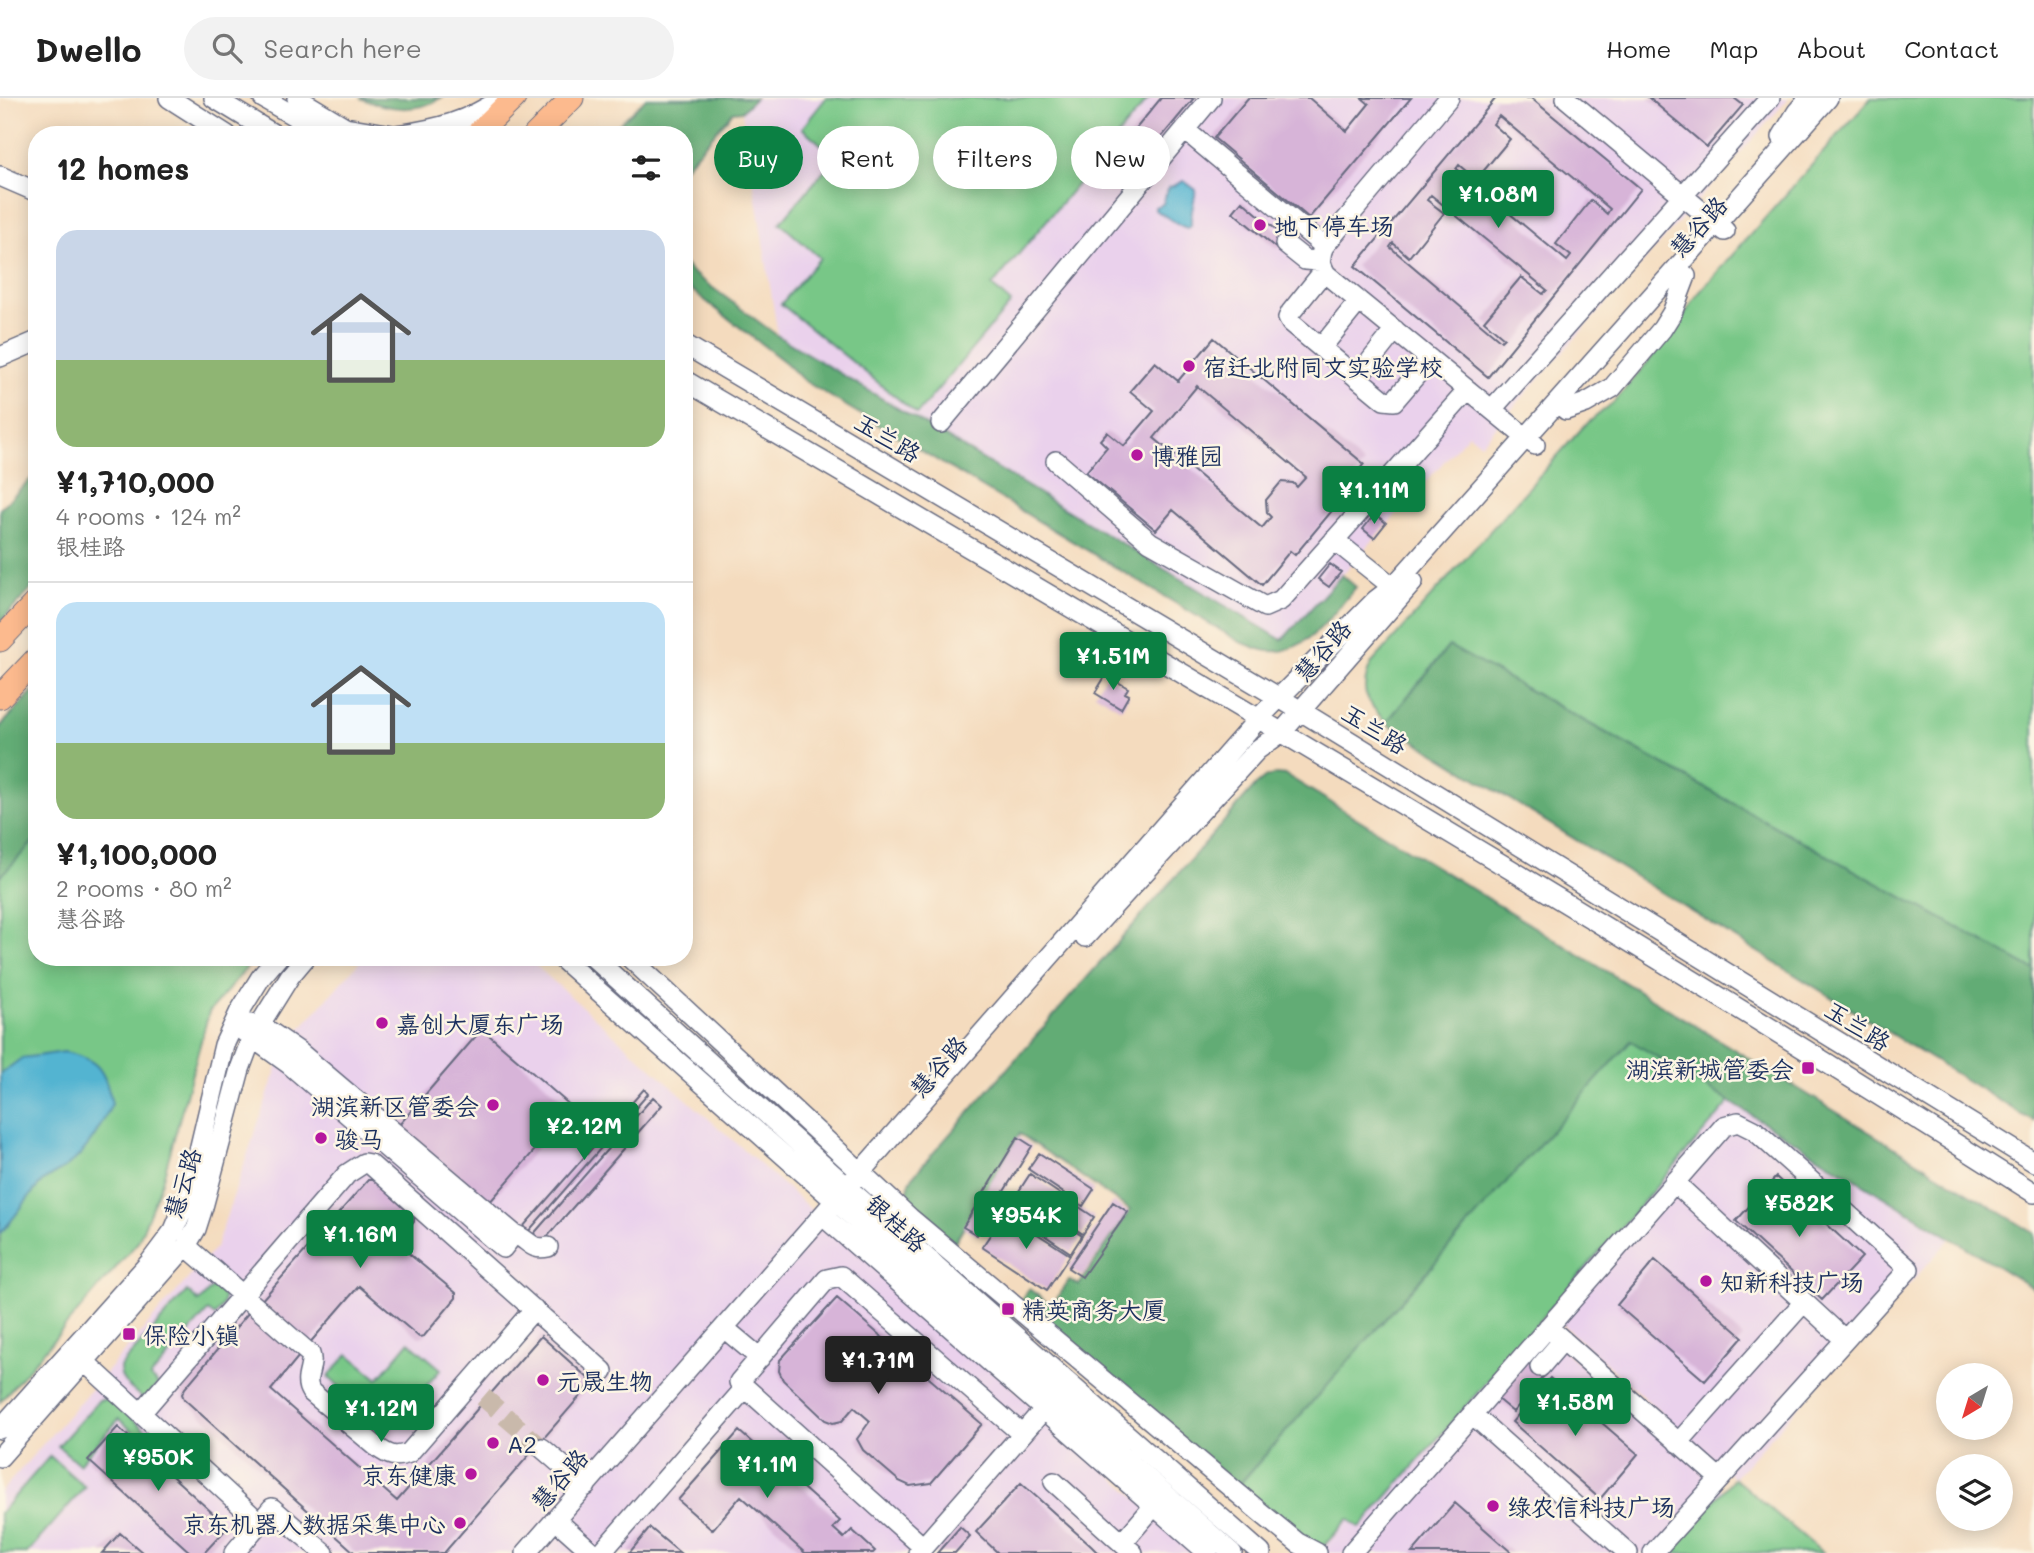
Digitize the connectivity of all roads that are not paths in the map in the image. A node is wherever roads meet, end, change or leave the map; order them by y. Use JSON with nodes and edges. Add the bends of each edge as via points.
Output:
{"nodes":[{"id":1,"x":169,"y":98,"type":"edge"},
{"id":2,"x":214,"y":98,"type":"edge"},
{"id":3,"x":263,"y":98,"type":"edge"},
{"id":4,"x":297,"y":98,"type":"edge"},
{"id":5,"x":502,"y":98,"type":"edge"},
{"id":6,"x":514,"y":98,"type":"edge"},
{"id":7,"x":573,"y":98,"type":"edge"},
{"id":8,"x":1211,"y":98,"type":"edge"},
{"id":9,"x":1449,"y":98,"type":"edge"},
{"id":10,"x":1566,"y":98,"type":"edge"},
{"id":11,"x":1770,"y":98,"type":"edge"},
{"id":12,"x":1809,"y":98,"type":"edge"},
{"id":13,"x":1828,"y":98,"type":"edge"},
{"id":14,"x":1843,"y":98,"type":"edge"},
{"id":15,"x":213,"y":126,"type":"edge"},
{"id":16,"x":260,"y":126,"type":"edge"},
{"id":17,"x":311,"y":126,"type":"edge"},
{"id":18,"x":343,"y":126,"type":"edge"},
{"id":19,"x":445,"y":126,"type":"edge"},
{"id":20,"x":485,"y":126,"type":"edge"},
{"id":21,"x":544,"y":126,"type":"edge"},
{"id":22,"x":551,"y":126,"type":"edge"},
{"id":23,"x":1185,"y":130,"type":"junction"},
{"id":24,"x":1777,"y":156,"type":"junction"},
{"id":25,"x":0,"y":176,"type":"edge"},
{"id":26,"x":28,"y":188,"type":"edge"},
{"id":27,"x":1682,"y":196,"type":"junction"},
{"id":28,"x":1721,"y":228,"type":"junction"},
{"id":29,"x":1284,"y":244,"type":"dead end"},
{"id":30,"x":1323,"y":259,"type":"junction"},
{"id":31,"x":1359,"y":300,"type":"junction"},
{"id":32,"x":1395,"y":330,"type":"junction"},
{"id":33,"x":693,"y":335,"type":"edge"},
{"id":34,"x":28,"y":345,"type":"edge"},
{"id":35,"x":1321,"y":348,"type":"junction"},
{"id":36,"x":693,"y":349,"type":"edge"},
{"id":37,"x":0,"y":357,"type":"edge"},
{"id":38,"x":1430,"y":359,"type":"junction"},
{"id":39,"x":1357,"y":377,"type":"junction"},
{"id":40,"x":693,"y":385,"type":"edge"},
{"id":41,"x":1468,"y":390,"type":"junction"},
{"id":42,"x":693,"y":399,"type":"edge"},
{"id":43,"x":779,"y":400,"type":"junction"},
{"id":44,"x":1492,"y":410,"type":"junction"},
{"id":45,"x":941,"y":423,"type":"dead end"},
{"id":46,"x":764,"y":427,"type":"junction"},
{"id":47,"x":1530,"y":442,"type":"junction"},
{"id":48,"x":1056,"y":461,"type":"dead end"},
{"id":49,"x":1334,"y":540,"type":"junction"},
{"id":50,"x":1393,"y":587,"type":"junction"},
{"id":51,"x":28,"y":610,"type":"edge"},
{"id":52,"x":0,"y":640,"type":"edge"},
{"id":53,"x":28,"y":667,"type":"edge"},
{"id":54,"x":0,"y":697,"type":"edge"},
{"id":55,"x":1278,"y":697,"type":"junction"},
{"id":56,"x":1301,"y":711,"type":"junction"},
{"id":57,"x":1259,"y":718,"type":"junction"},
{"id":58,"x":1282,"y":732,"type":"junction"},
{"id":59,"x":270,"y":966,"type":"edge"},
{"id":60,"x":298,"y":966,"type":"edge"},
{"id":61,"x":571,"y":966,"type":"edge"},
{"id":62,"x":602,"y":966,"type":"edge"},
{"id":63,"x":639,"y":966,"type":"edge"},
{"id":64,"x":233,"y":1024,"type":"junction"},
{"id":65,"x":255,"y":1031,"type":"junction"},
{"id":66,"x":2034,"y":1162,"type":"edge"},
{"id":67,"x":866,"y":1176,"type":"junction"},
{"id":68,"x":1674,"y":1182,"type":"junction"},
{"id":69,"x":2034,"y":1192,"type":"edge"},
{"id":70,"x":846,"y":1198,"type":"junction"},
{"id":71,"x":823,"y":1216,"type":"junction"},
{"id":72,"x":186,"y":1246,"type":"junction"},
{"id":73,"x":548,"y":1248,"type":"dead end"},
{"id":74,"x":243,"y":1295,"type":"junction"},
{"id":75,"x":1804,"y":1302,"type":"junction"},
{"id":76,"x":534,"y":1309,"type":"junction"},
{"id":77,"x":724,"y":1328,"type":"junction"},
{"id":78,"x":1556,"y":1333,"type":"junction"},
{"id":79,"x":1845,"y":1340,"type":"junction"},
{"id":80,"x":77,"y":1356,"type":"junction"},
{"id":81,"x":760,"y":1358,"type":"junction"},
{"id":82,"x":1540,"y":1367,"type":"dead end"},
{"id":83,"x":603,"y":1371,"type":"dead end"},
{"id":84,"x":745,"y":1388,"type":"junction"},
{"id":85,"x":1050,"y":1403,"type":"junction"},
{"id":86,"x":141,"y":1413,"type":"junction"},
{"id":87,"x":1472,"y":1414,"type":"junction"},
{"id":88,"x":0,"y":1429,"type":"edge"},
{"id":89,"x":1022,"y":1434,"type":"junction"},
{"id":90,"x":1678,"y":1443,"type":"junction"},
{"id":91,"x":542,"y":1448,"type":"tunnel mouth"},
{"id":92,"x":0,"y":1457,"type":"edge"},
{"id":93,"x":1720,"y":1479,"type":"junction"},
{"id":94,"x":1054,"y":1482,"type":"dead end"},
{"id":95,"x":586,"y":1486,"type":"junction"},
{"id":96,"x":1154,"y":1506,"type":"junction"},
{"id":97,"x":556,"y":1520,"type":"junction"},
{"id":98,"x":260,"y":1523,"type":"junction"},
{"id":99,"x":1128,"y":1548,"type":"edge"},
{"id":100,"x":1362,"y":1549,"type":"edge"},
{"id":101,"x":920,"y":1550,"type":"edge"},
{"id":102,"x":234,"y":1553,"type":"edge"},
{"id":103,"x":324,"y":1553,"type":"edge"},
{"id":104,"x":526,"y":1553,"type":"edge"},
{"id":105,"x":593,"y":1553,"type":"edge"},
{"id":106,"x":601,"y":1553,"type":"edge"},
{"id":107,"x":1208,"y":1553,"type":"edge"},
{"id":108,"x":1232,"y":1553,"type":"edge"},
{"id":109,"x":1261,"y":1553,"type":"edge"},
{"id":110,"x":1317,"y":1553,"type":"edge"},
{"id":111,"x":1628,"y":1553,"type":"edge"},
{"id":112,"x":1653,"y":1553,"type":"edge"}],
"edges":[{"from":1,"to":15,"type":"street"},
{"from":2,"to":16,"type":"street"},
{"from":3,"to":17,"type":"street"},
{"from":4,"to":18,"type":"street"},
{"from":5,"to":19,"type":"street","via":[[468,119]]},
{"from":6,"to":20,"type":"main road"},
{"from":7,"to":21,"type":"main road"},
{"from":7,"to":22,"type":"street"},
{"from":8,"to":23,"type":"street"},
{"from":9,"to":30,"type":"street"},
{"from":10,"to":27,"type":"street"},
{"from":11,"to":27,"type":"street"},
{"from":12,"to":24,"type":"street","via":[[1787,127]]},
{"from":13,"to":24,"type":"street","name":"慧谷路"},
{"from":14,"to":28,"type":"street","name":"慧谷路"},
{"from":23,"to":30,"type":"street"},
{"from":23,"to":45,"type":"street"},
{"from":24,"to":28,"type":"street","name":"慧谷路"},
{"from":25,"to":26,"type":"street"},
{"from":27,"to":28,"type":"street"},
{"from":27,"to":44,"type":"street"},
{"from":28,"to":47,"type":"street","name":"慧谷路"},
{"from":28,"to":47,"type":"street","name":"慧谷路","via":[[1686,276],[1566,410]]},
{"from":29,"to":30,"type":"street","via":[[1306,260]]},
{"from":30,"to":31,"type":"street"},
{"from":30,"to":35,"type":"street","via":[[1289,318]]},
{"from":31,"to":32,"type":"street"},
{"from":31,"to":35,"type":"street"},
{"from":32,"to":38,"type":"street"},
{"from":32,"to":39,"type":"street"},
{"from":33,"to":43,"type":"street"},
{"from":34,"to":37,"type":"street"},
{"from":35,"to":39,"type":"street"},
{"from":36,"to":43,"type":"street","name":"玉兰路"},
{"from":38,"to":39,"type":"street","via":[[1390,402]]},
{"from":38,"to":41,"type":"street"},
{"from":40,"to":46,"type":"street","name":"玉兰路"},
{"from":41,"to":44,"type":"street"},
{"from":41,"to":49,"type":"street"},
{"from":42,"to":46,"type":"street"},
{"from":43,"to":55,"type":"street","name":"玉兰路"},
{"from":44,"to":47,"type":"street"},
{"from":46,"to":57,"type":"street","name":"玉兰路"},
{"from":47,"to":50,"type":"street","name":"慧谷路"},
{"from":47,"to":56,"type":"street","name":"慧谷路"},
{"from":48,"to":49,"type":"street","via":[[1150,542],[1265,607],[1281,600]]},
{"from":49,"to":50,"type":"street"},
{"from":50,"to":55,"type":"street","name":"慧谷路"},
{"from":51,"to":52,"type":"main road"},
{"from":53,"to":54,"type":"main road"},
{"from":55,"to":56,"type":"street","name":"玉兰路"},
{"from":55,"to":57,"type":"street","name":"慧谷路"},
{"from":56,"to":58,"type":"street","name":"慧谷路"},
{"from":56,"to":66,"type":"street","name":"玉兰路"},
{"from":57,"to":58,"type":"street","name":"玉兰路"},
{"from":57,"to":67,"type":"street","name":"慧谷路"},
{"from":58,"to":67,"type":"street","name":"慧谷路","via":[[1257,750]]},
{"from":58,"to":69,"type":"street","name":"玉兰路","via":[[1791,1038]]},
{"from":59,"to":64,"type":"street","name":"慧云路"},
{"from":60,"to":65,"type":"street","name":"慧云路"},
{"from":61,"to":70,"type":"street","name":"银桂路"},
{"from":62,"to":70,"type":"street","name":"银桂路"},
{"from":63,"to":67,"type":"street"},
{"from":64,"to":65,"type":"street"},
{"from":64,"to":80,"type":"street","name":"慧云路","via":[[182,1216]]},
{"from":65,"to":72,"type":"street","name":"慧云路","via":[[240,1069],[196,1229]]},
{"from":65,"to":73,"type":"street","via":[[289,1064],[509,1241],[539,1250]]},
{"from":67,"to":70,"type":"street","name":"慧谷路"},
{"from":67,"to":110,"type":"street","via":[[1260,1512]]},
{"from":68,"to":75,"type":"street"},
{"from":68,"to":78,"type":"street"},
{"from":68,"to":79,"type":"street","via":[[1724,1126],[1738,1122],[1755,1130],[1909,1269]]},
{"from":70,"to":71,"type":"street","name":"慧谷路"},
{"from":70,"to":85,"type":"street","name":"银桂路"},
{"from":70,"to":109,"type":"street","name":"银桂路"},
{"from":71,"to":77,"type":"street","name":"慧谷路"},
{"from":71,"to":85,"type":"street"},
{"from":72,"to":74,"type":"street"},
{"from":72,"to":80,"type":"street","name":"慧云路"},
{"from":74,"to":76,"type":"street","via":[[347,1174],[364,1163]]},
{"from":74,"to":76,"type":"street","via":[[310,1354],[307,1382],[312,1392],[387,1454],[397,1457],[409,1453],[476,1391]]},
{"from":74,"to":86,"type":"street"},
{"from":75,"to":79,"type":"street"},
{"from":75,"to":90,"type":"street"},
{"from":76,"to":83,"type":"street"},
{"from":77,"to":81,"type":"street"},
{"from":77,"to":95,"type":"street","name":"慧谷路"},
{"from":78,"to":82,"type":"street"},
{"from":78,"to":87,"type":"street"},
{"from":78,"to":90,"type":"street"},
{"from":79,"to":93,"type":"street"},
{"from":80,"to":86,"type":"street"},
{"from":80,"to":88,"type":"street","name":"慧云路"},
{"from":80,"to":92,"type":"street","name":"慧云路"},
{"from":81,"to":84,"type":"street","via":[[739,1382]]},
{"from":81,"to":89,"type":"street","via":[[827,1279],[841,1276]]},
{"from":84,"to":101,"type":"street"},
{"from":84,"to":106,"type":"street"},
{"from":85,"to":89,"type":"street"},
{"from":85,"to":96,"type":"street"},
{"from":85,"to":108,"type":"street","name":"银桂路"},
{"from":86,"to":98,"type":"street"},
{"from":87,"to":100,"type":"street"},
{"from":87,"to":111,"type":"street"},
{"from":89,"to":101,"type":"street"},
{"from":90,"to":93,"type":"street"},
{"from":91,"to":95,"type":"street"},
{"from":93,"to":112,"type":"street"},
{"from":94,"to":99,"type":"street"},
{"from":95,"to":97,"type":"street","name":"慧谷路"},
{"from":96,"to":99,"type":"street"},
{"from":96,"to":107,"type":"street"},
{"from":97,"to":104,"type":"street","name":"慧谷路"},
{"from":97,"to":105,"type":"street"},
{"from":98,"to":102,"type":"street"},
{"from":98,"to":103,"type":"street","via":[[272,1508]]}]}
